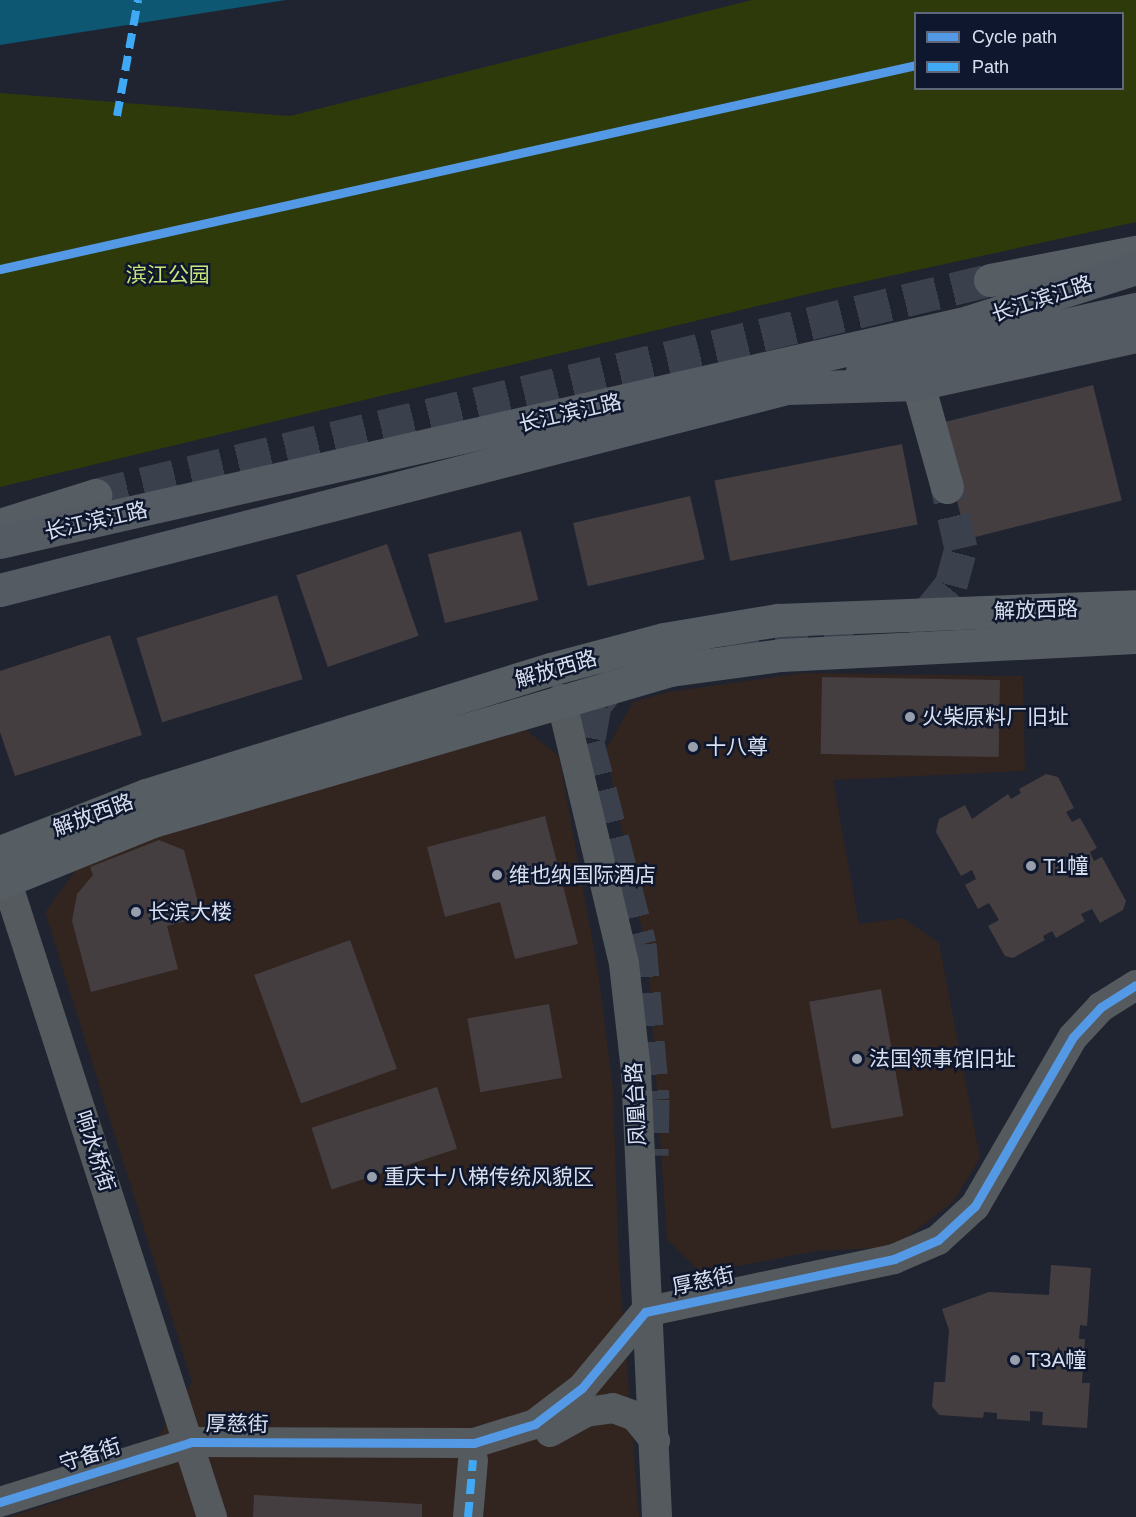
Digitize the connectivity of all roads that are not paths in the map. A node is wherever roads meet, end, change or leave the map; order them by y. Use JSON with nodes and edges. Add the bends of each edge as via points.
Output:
{"nodes":[{"id":1,"x":1136,"y":252,"type":"edge"},
{"id":2,"x":1136,"y":268,"type":"edge"},
{"id":3,"x":990,"y":280,"type":"tunnel mouth"},
{"id":4,"x":1136,"y":289,"type":"edge"},
{"id":5,"x":1136,"y":309,"type":"edge"},
{"id":6,"x":968,"y":322,"type":"junction"},
{"id":7,"x":1136,"y":336,"type":"edge"},
{"id":8,"x":918,"y":384,"type":"junction"},
{"id":9,"x":787,"y":388,"type":"junction"},
{"id":10,"x":947,"y":487,"type":"tunnel mouth"},
{"id":11,"x":95,"y":495,"type":"tunnel mouth"},
{"id":12,"x":0,"y":525,"type":"edge"},
{"id":13,"x":0,"y":542,"type":"edge"},
{"id":14,"x":0,"y":590,"type":"edge"},
{"id":15,"x":1136,"y":606,"type":"edge"},
{"id":16,"x":1136,"y":637,"type":"edge"},
{"id":17,"x":561,"y":699,"type":"junction"},
{"id":18,"x":2,"y":869,"type":"edge"},
{"id":19,"x":1136,"y":985,"type":"edge"},
{"id":20,"x":645,"y":1312,"type":"junction"},
{"id":21,"x":655,"y":1441,"type":"junction"},
{"id":22,"x":191,"y":1442,"type":"junction"},
{"id":23,"x":334,"y":1443,"type":"junction"},
{"id":24,"x":473,"y":1460,"type":"junction"},
{"id":25,"x":0,"y":1502,"type":"edge"},
{"id":26,"x":212,"y":1517,"type":"edge"},
{"id":27,"x":468,"y":1517,"type":"edge"},
{"id":28,"x":657,"y":1517,"type":"edge"}],
"edges":[{"from":1,"to":3,"type":"main road"},
{"from":2,"to":6,"type":"main road","name":"长江滨江路"},
{"from":4,"to":6,"type":"main road"},
{"from":5,"to":9,"type":"main road"},
{"from":6,"to":13,"type":"main road","name":"长江滨江路"},
{"from":7,"to":8,"type":"main road","name":"长江滨江路"},
{"from":8,"to":9,"type":"main road","name":"长江滨江路"},
{"from":8,"to":10,"type":"main road"},
{"from":9,"to":14,"type":"main road","name":"长江滨江路"},
{"from":11,"to":12,"type":"main road"},
{"from":15,"to":18,"type":"main road","name":"解放西路","via":[[778,620],[664,639],[551,669],[146,795]]},
{"from":16,"to":17,"type":"main road","name":"解放西路","via":[[781,655],[670,670]]},
{"from":17,"to":18,"type":"main road","name":"解放西路"},
{"from":17,"to":20,"type":"street","name":"凤凰台路","via":[[624,964],[636,1071]]},
{"from":18,"to":22,"type":"street","name":"响水桥街"},
{"from":19,"to":20,"type":"street","name":"厚慈街","via":[[1101,1007],[1073,1037],[975,1206],[938,1240],[894,1259]]},
{"from":20,"to":21,"type":"street","name":"凤凰台路"},
{"from":20,"to":23,"type":"street","name":"厚慈街","via":[[582,1388],[535,1424],[474,1443]]},
{"from":21,"to":24,"type":"street","via":[[635,1416],[601,1409],[573,1417],[528,1446]]},
{"from":21,"to":28,"type":"street","name":"凤凰台路"},
{"from":22,"to":23,"type":"street","name":"厚慈街"},
{"from":22,"to":25,"type":"street","name":"守备街"},
{"from":22,"to":26,"type":"street","name":"响水桥街"},
{"from":23,"to":24,"type":"street","via":[[390,1459]]},
{"from":24,"to":27,"type":"street"}]}
